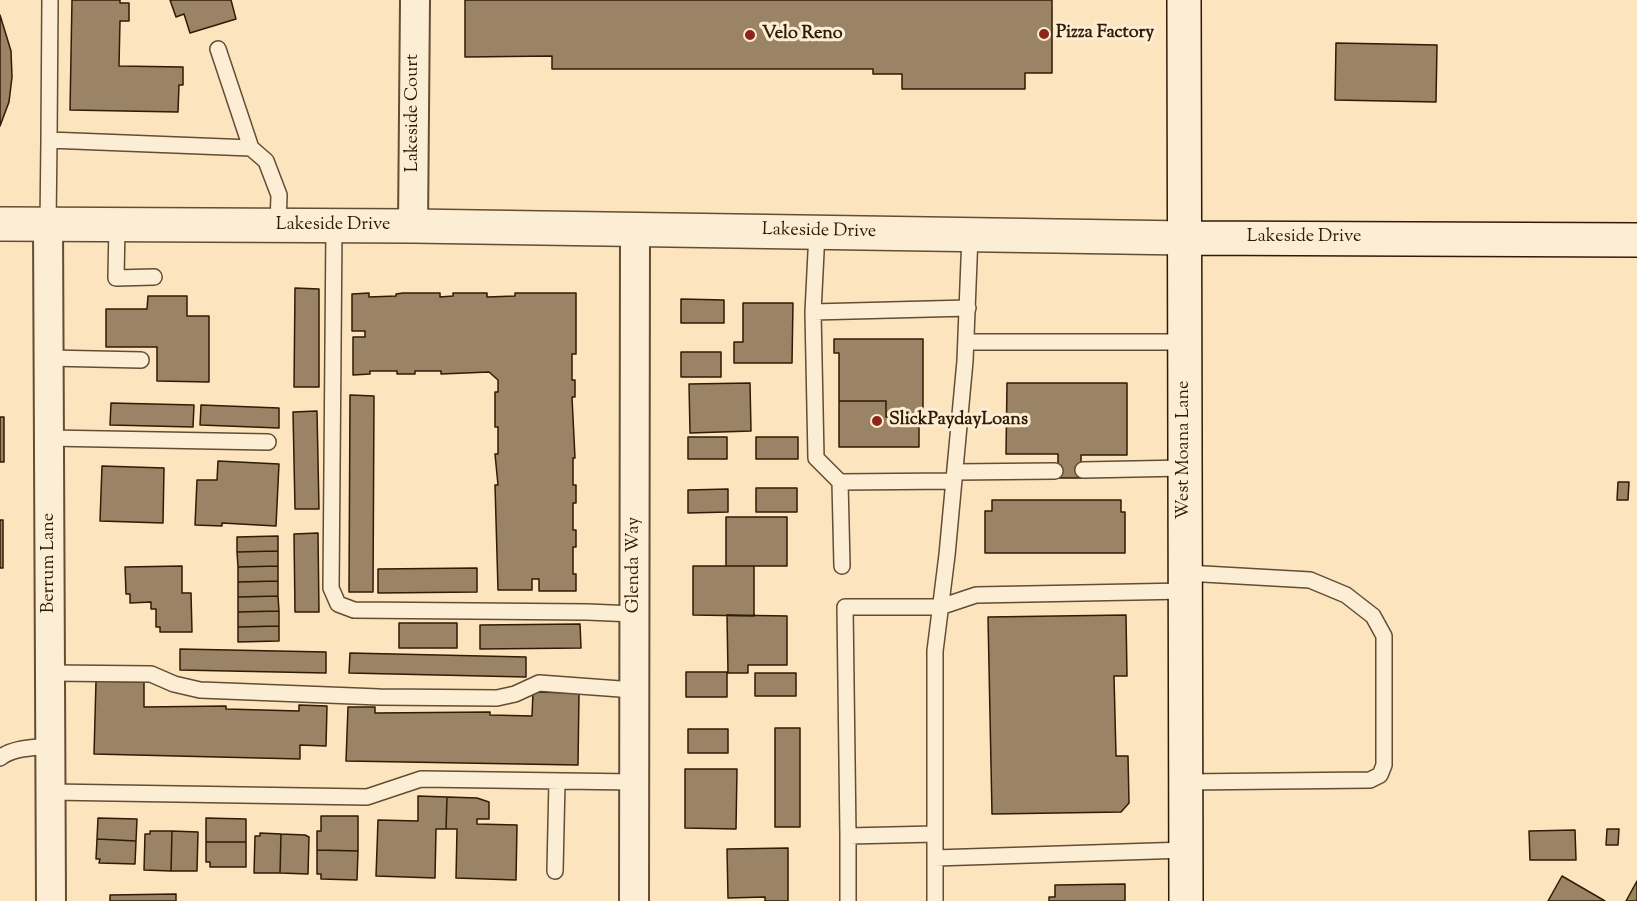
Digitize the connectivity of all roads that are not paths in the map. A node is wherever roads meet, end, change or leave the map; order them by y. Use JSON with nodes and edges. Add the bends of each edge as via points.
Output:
{"nodes":[{"id":1,"x":50,"y":0,"type":"edge"},
{"id":2,"x":415,"y":0,"type":"edge"},
{"id":3,"x":1184,"y":0,"type":"edge"},
{"id":4,"x":218,"y":49,"type":"dead end"},
{"id":5,"x":49,"y":140,"type":"junction"},
{"id":6,"x":251,"y":148,"type":"junction"},
{"id":7,"x":0,"y":224,"type":"edge"},
{"id":8,"x":48,"y":225,"type":"junction"},
{"id":9,"x":117,"y":225,"type":"junction"},
{"id":10,"x":278,"y":226,"type":"junction"},
{"id":11,"x":334,"y":226,"type":"junction"},
{"id":12,"x":413,"y":226,"type":"junction"},
{"id":13,"x":635,"y":229,"type":"junction"},
{"id":14,"x":817,"y":232,"type":"junction"},
{"id":15,"x":970,"y":235,"type":"junction"},
{"id":16,"x":1185,"y":238,"type":"junction"},
{"id":17,"x":1637,"y":240,"type":"edge"},
{"id":18,"x":154,"y":277,"type":"dead end"},
{"id":19,"x":968,"y":308,"type":"junction"},
{"id":20,"x":813,"y":312,"type":"junction"},
{"id":21,"x":966,"y":342,"type":"junction"},
{"id":22,"x":1185,"y":342,"type":"junction"},
{"id":23,"x":49,"y":358,"type":"junction"},
{"id":24,"x":141,"y":360,"type":"dead end"},
{"id":25,"x":49,"y":438,"type":"junction"},
{"id":26,"x":268,"y":442,"type":"dead end"},
{"id":27,"x":1185,"y":468,"type":"junction"},
{"id":28,"x":1083,"y":470,"type":"dead end"},
{"id":29,"x":1055,"y":471,"type":"dead end"},
{"id":30,"x":954,"y":476,"type":"junction"},
{"id":31,"x":840,"y":482,"type":"junction"},
{"id":32,"x":842,"y":566,"type":"dead end"},
{"id":33,"x":1186,"y":582,"type":"junction"},
{"id":34,"x":940,"y":607,"type":"junction"},
{"id":35,"x":634,"y":614,"type":"junction"},
{"id":36,"x":51,"y":673,"type":"junction"},
{"id":37,"x":634,"y":690,"type":"junction"},
{"id":38,"x":51,"y":746,"type":"junction"},
{"id":39,"x":0,"y":758,"type":"edge"},
{"id":40,"x":557,"y":780,"type":"junction"},
{"id":41,"x":634,"y":782,"type":"junction"},
{"id":42,"x":1186,"y":782,"type":"junction"},
{"id":43,"x":51,"y":792,"type":"junction"},
{"id":44,"x":935,"y":834,"type":"junction"},
{"id":45,"x":848,"y":836,"type":"junction"},
{"id":46,"x":1186,"y":850,"type":"junction"},
{"id":47,"x":935,"y":858,"type":"junction"},
{"id":48,"x":555,"y":871,"type":"dead end"},
{"id":49,"x":51,"y":901,"type":"edge"},
{"id":50,"x":634,"y":901,"type":"edge"},
{"id":51,"x":848,"y":901,"type":"edge"},
{"id":52,"x":935,"y":901,"type":"edge"},
{"id":53,"x":1186,"y":901,"type":"edge"}],
"edges":[{"from":1,"to":5,"type":"lane"},
{"from":2,"to":12,"type":"street","name":"Lakeside Court"},
{"from":3,"to":16,"type":"main road","name":"West Moana Lane"},
{"from":4,"to":6,"type":"lane"},
{"from":5,"to":6,"type":"lane"},
{"from":5,"to":8,"type":"lane"},
{"from":6,"to":10,"type":"lane","via":[[266,161],[279,195]]},
{"from":7,"to":8,"type":"main road","name":"Lakeside Drive"},
{"from":8,"to":9,"type":"main road","name":"Lakeside Drive"},
{"from":8,"to":23,"type":"street","name":"Berrum Lane"},
{"from":9,"to":10,"type":"main road","name":"Lakeside Drive"},
{"from":9,"to":18,"type":"lane","via":[[116,278]]},
{"from":10,"to":11,"type":"main road","name":"Lakeside Drive"},
{"from":11,"to":12,"type":"main road","name":"Lakeside Drive"},
{"from":11,"to":35,"type":"lane","via":[[331,588],[338,604],[354,610]]},
{"from":12,"to":13,"type":"main road","name":"Lakeside Drive"},
{"from":13,"to":14,"type":"main road","name":"Lakeside Drive"},
{"from":13,"to":35,"type":"street","name":"Glenda Way"},
{"from":14,"to":15,"type":"main road","name":"Lakeside Drive"},
{"from":14,"to":20,"type":"lane"},
{"from":15,"to":16,"type":"main road","name":"Lakeside Drive"},
{"from":15,"to":19,"type":"lane"},
{"from":16,"to":17,"type":"main road","name":"Lakeside Drive"},
{"from":16,"to":22,"type":"main road","name":"West Moana Lane"},
{"from":19,"to":20,"type":"lane"},
{"from":19,"to":21,"type":"lane"},
{"from":20,"to":31,"type":"lane","via":[[816,458]]},
{"from":21,"to":22,"type":"lane"},
{"from":21,"to":30,"type":"lane"},
{"from":22,"to":27,"type":"main road","name":"West Moana Lane"},
{"from":23,"to":24,"type":"lane"},
{"from":23,"to":25,"type":"street","name":"Berrum Lane"},
{"from":25,"to":26,"type":"lane"},
{"from":25,"to":36,"type":"street","name":"Berrum Lane"},
{"from":27,"to":28,"type":"lane"},
{"from":27,"to":33,"type":"main road","name":"West Moana Lane"},
{"from":29,"to":30,"type":"lane"},
{"from":30,"to":31,"type":"lane"},
{"from":30,"to":34,"type":"lane"},
{"from":31,"to":32,"type":"lane"},
{"from":33,"to":34,"type":"lane","via":[[976,595]]},
{"from":33,"to":42,"type":"main road","name":"West Moana Lane"},
{"from":33,"to":42,"type":"lane","via":[[1310,580],[1346,595],[1373,616],[1384,636],[1384,765],[1380,775],[1370,780]]},
{"from":34,"to":44,"type":"lane","via":[[935,651]]},
{"from":34,"to":45,"type":"lane","via":[[845,607]]},
{"from":35,"to":37,"type":"street","name":"Glenda Way"},
{"from":36,"to":37,"type":"lane","via":[[151,674],[200,690],[379,697],[497,698],[539,683]]},
{"from":36,"to":38,"type":"street","name":"Berrum Lane"},
{"from":37,"to":41,"type":"street","name":"Glenda Way"},
{"from":38,"to":39,"type":"lane","via":[[22,749]]},
{"from":38,"to":43,"type":"street","name":"Berrum Lane"},
{"from":40,"to":41,"type":"lane"},
{"from":40,"to":43,"type":"lane","via":[[421,779],[367,797]]},
{"from":40,"to":48,"type":"lane"},
{"from":41,"to":50,"type":"street","name":"Glenda Way"},
{"from":42,"to":46,"type":"main road","name":"West Moana Lane"},
{"from":43,"to":49,"type":"street","name":"Berrum Lane"},
{"from":44,"to":45,"type":"lane"},
{"from":44,"to":47,"type":"lane"},
{"from":45,"to":51,"type":"lane"},
{"from":46,"to":47,"type":"lane"},
{"from":46,"to":53,"type":"main road","name":"West Moana Lane"},
{"from":47,"to":52,"type":"lane"}]}
